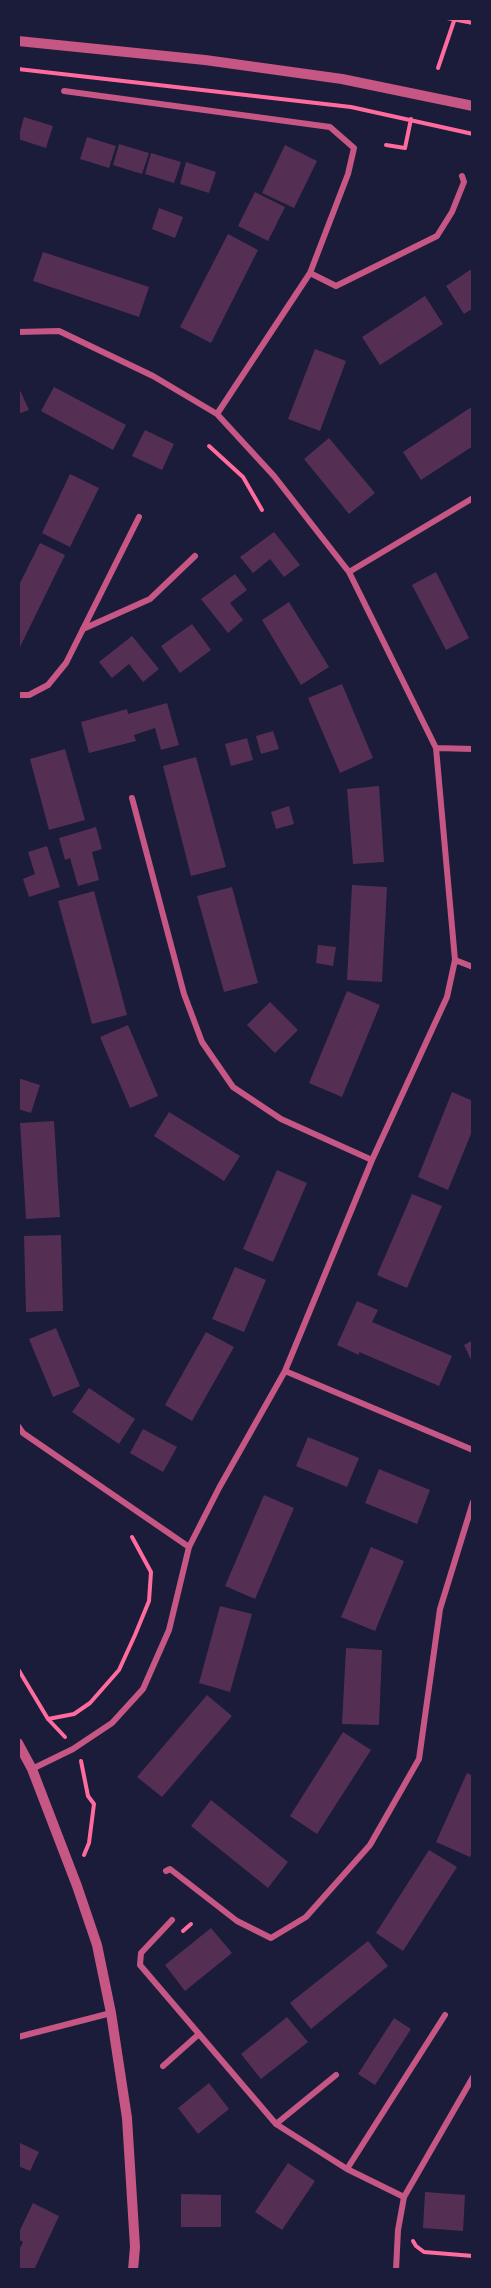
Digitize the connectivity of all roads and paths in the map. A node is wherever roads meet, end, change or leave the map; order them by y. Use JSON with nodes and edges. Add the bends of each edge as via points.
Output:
{"nodes":[{"id":1,"x":447,"y":18,"type":"edge"},
{"id":2,"x":455,"y":19,"type":"edge"},
{"id":3,"x":473,"y":23,"type":"edge"},
{"id":4,"x":18,"y":41,"type":"edge"},
{"id":5,"x":438,"y":68,"type":"dead end"},
{"id":6,"x":18,"y":69,"type":"edge"},
{"id":7,"x":64,"y":91,"type":"dead end"},
{"id":8,"x":473,"y":106,"type":"edge"},
{"id":9,"x":411,"y":119,"type":"junction"},
{"id":10,"x":473,"y":134,"type":"edge"},
{"id":11,"x":386,"y":145,"type":"dead end"},
{"id":12,"x":462,"y":176,"type":"dead end"},
{"id":13,"x":310,"y":273,"type":"junction"},
{"id":14,"x":18,"y":332,"type":"edge"},
{"id":15,"x":217,"y":414,"type":"junction"},
{"id":16,"x":209,"y":446,"type":"dead end"},
{"id":17,"x":473,"y":498,"type":"edge"},
{"id":18,"x":262,"y":510,"type":"dead end"},
{"id":19,"x":139,"y":517,"type":"dead end"},
{"id":20,"x":195,"y":556,"type":"dead end"},
{"id":21,"x":349,"y":572,"type":"junction"},
{"id":22,"x":83,"y":630,"type":"junction"},
{"id":23,"x":18,"y":695,"type":"edge"},
{"id":24,"x":436,"y":748,"type":"junction"},
{"id":25,"x":473,"y":749,"type":"edge"},
{"id":26,"x":132,"y":798,"type":"dead end"},
{"id":27,"x":455,"y":960,"type":"junction"},
{"id":28,"x":473,"y":968,"type":"edge"},
{"id":29,"x":372,"y":1160,"type":"junction"},
{"id":30,"x":285,"y":1371,"type":"junction"},
{"id":31,"x":18,"y":1426,"type":"edge"},
{"id":32,"x":473,"y":1450,"type":"edge"},
{"id":33,"x":473,"y":1502,"type":"edge"},
{"id":34,"x":132,"y":1537,"type":"dead end"},
{"id":35,"x":189,"y":1547,"type":"junction"},
{"id":36,"x":18,"y":1669,"type":"edge"},
{"id":37,"x":48,"y":1719,"type":"junction"},
{"id":38,"x":68,"y":1740,"type":"dead end"},
{"id":39,"x":18,"y":1743,"type":"edge"},
{"id":40,"x":81,"y":1762,"type":"dead end"},
{"id":41,"x":32,"y":1769,"type":"junction"},
{"id":42,"x":89,"y":1844,"type":"dead end"},
{"id":43,"x":166,"y":1870,"type":"dead end"},
{"id":44,"x":172,"y":1920,"type":"dead end"},
{"id":45,"x":191,"y":1924,"type":"dead end"},
{"id":46,"x":174,"y":1938,"type":"dead end"},
{"id":47,"x":111,"y":2013,"type":"junction"},
{"id":48,"x":445,"y":2015,"type":"dead end"},
{"id":49,"x":199,"y":2034,"type":"junction"},
{"id":50,"x":18,"y":2037,"type":"edge"},
{"id":51,"x":163,"y":2066,"type":"dead end"},
{"id":52,"x":336,"y":2075,"type":"dead end"},
{"id":53,"x":473,"y":2077,"type":"edge"},
{"id":54,"x":276,"y":2124,"type":"junction"},
{"id":55,"x":347,"y":2169,"type":"junction"},
{"id":56,"x":404,"y":2197,"type":"junction"},
{"id":57,"x":410,"y":2236,"type":"dead end"},
{"id":58,"x":473,"y":2256,"type":"edge"},
{"id":59,"x":133,"y":2270,"type":"edge"},
{"id":60,"x":396,"y":2270,"type":"edge"}],
"edges":[{"from":1,"to":2,"type":"path"},
{"from":2,"to":3,"type":"path"},
{"from":2,"to":5,"type":"path"},
{"from":4,"to":8,"type":"street","via":[[342,79]]},
{"from":6,"to":9,"type":"path","via":[[351,107]]},
{"from":7,"to":13,"type":"street","via":[[330,127],[354,148]]},
{"from":9,"to":10,"type":"path"},
{"from":9,"to":11,"type":"path","via":[[405,148]]},
{"from":12,"to":13,"type":"street","via":[[464,182],[452,212],[437,236],[336,286]]},
{"from":13,"to":15,"type":"street"},
{"from":14,"to":15,"type":"street","via":[[59,331],[153,376]]},
{"from":15,"to":21,"type":"street","via":[[274,476]]},
{"from":16,"to":18,"type":"path","via":[[243,477]]},
{"from":17,"to":21,"type":"street"},
{"from":19,"to":22,"type":"street"},
{"from":20,"to":22,"type":"street","via":[[150,599]]},
{"from":21,"to":24,"type":"street"},
{"from":22,"to":23,"type":"street","via":[[66,663],[48,685],[29,695]]},
{"from":24,"to":25,"type":"street"},
{"from":24,"to":27,"type":"street"},
{"from":26,"to":29,"type":"street","via":[[184,994],[202,1042],[233,1087],[281,1119]]},
{"from":27,"to":28,"type":"street"},
{"from":27,"to":29,"type":"street","via":[[447,997]]},
{"from":29,"to":30,"type":"street"},
{"from":30,"to":32,"type":"street"},
{"from":30,"to":35,"type":"street"},
{"from":31,"to":35,"type":"street","via":[[22,1433]]},
{"from":33,"to":43,"type":"street","via":[[440,1609],[419,1758],[370,1845],[306,1917],[271,1938],[237,1921],[170,1869]]},
{"from":34,"to":37,"type":"path","via":[[151,1572],[148,1601],[119,1670],[90,1703],[74,1714]]},
{"from":35,"to":41,"type":"street","via":[[169,1630],[143,1689],[112,1723],[73,1749]]},
{"from":36,"to":37,"type":"path"},
{"from":37,"to":38,"type":"path"},
{"from":39,"to":41,"type":"street"},
{"from":40,"to":42,"type":"path","via":[[93,1804]]},
{"from":41,"to":47,"type":"street","via":[[97,1945]]},
{"from":44,"to":49,"type":"street","via":[[141,1953],[140,1965]]},
{"from":45,"to":46,"type":"path"},
{"from":47,"to":50,"type":"street"},
{"from":47,"to":59,"type":"street","via":[[127,2118]]},
{"from":48,"to":55,"type":"street"},
{"from":49,"to":51,"type":"street"},
{"from":49,"to":54,"type":"street"},
{"from":52,"to":54,"type":"street"},
{"from":53,"to":56,"type":"street"},
{"from":54,"to":55,"type":"street"},
{"from":55,"to":56,"type":"street"},
{"from":56,"to":60,"type":"street"},
{"from":57,"to":58,"type":"path","via":[[424,2252]]}]}
